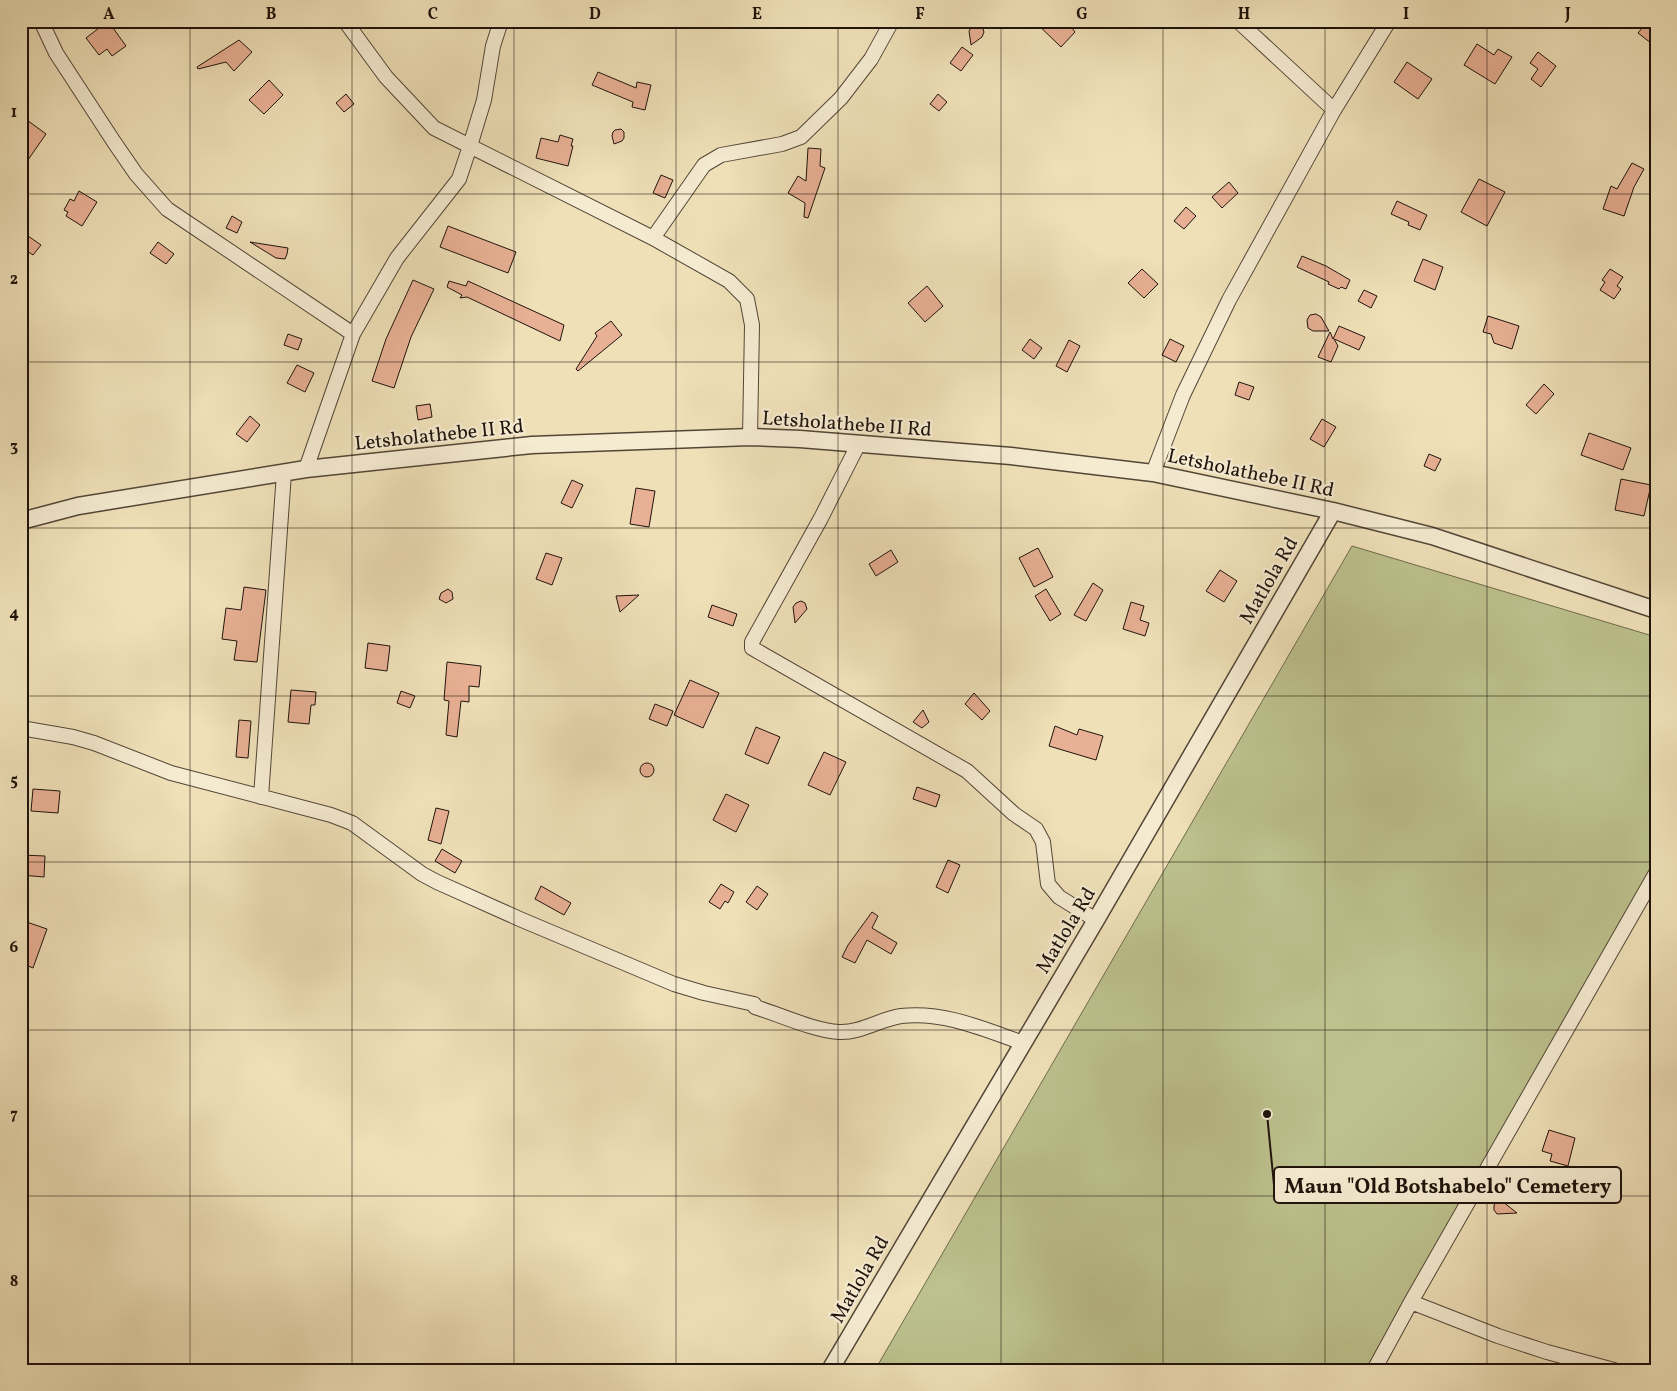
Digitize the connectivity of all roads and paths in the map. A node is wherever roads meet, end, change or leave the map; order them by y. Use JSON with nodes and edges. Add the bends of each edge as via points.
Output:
{"nodes":[{"id":1,"x":41,"y":21,"type":"edge"},
{"id":2,"x":345,"y":21,"type":"edge"},
{"id":3,"x":501,"y":21,"type":"edge"},
{"id":4,"x":892,"y":21,"type":"edge"},
{"id":5,"x":1238,"y":21,"type":"edge"},
{"id":6,"x":1389,"y":21,"type":"edge"},
{"id":7,"x":1334,"y":110,"type":"junction"},
{"id":8,"x":470,"y":146,"type":"junction"},
{"id":9,"x":653,"y":238,"type":"junction"},
{"id":10,"x":353,"y":334,"type":"junction"},
{"id":11,"x":750,"y":437,"type":"junction"},
{"id":12,"x":859,"y":443,"type":"junction"},
{"id":13,"x":306,"y":469,"type":"junction"},
{"id":14,"x":284,"y":473,"type":"junction"},
{"id":15,"x":1154,"y":473,"type":"junction"},
{"id":16,"x":1333,"y":510,"type":"junction"},
{"id":17,"x":21,"y":521,"type":"edge"},
{"id":18,"x":1656,"y":610,"type":"edge"},
{"id":19,"x":21,"y":728,"type":"edge"},
{"id":20,"x":261,"y":797,"type":"junction"},
{"id":21,"x":1656,"y":873,"type":"edge"},
{"id":22,"x":1096,"y":920,"type":"junction"},
{"id":23,"x":1023,"y":1043,"type":"junction"},
{"id":24,"x":1411,"y":1302,"type":"junction"},
{"id":25,"x":830,"y":1370,"type":"edge"},
{"id":26,"x":1374,"y":1370,"type":"edge"},
{"id":27,"x":1614,"y":1370,"type":"edge"}],
"edges":[{"from":1,"to":10,"type":"street","via":[[56,53],[114,142],[136,174],[167,208]]},
{"from":2,"to":8,"type":"street","via":[[386,77],[434,128]]},
{"from":3,"to":8,"type":"street","via":[[493,46],[484,100]]},
{"from":4,"to":9,"type":"street","via":[[871,58],[841,98],[800,137],[782,144],[721,155],[704,165]]},
{"from":5,"to":7,"type":"street"},
{"from":6,"to":7,"type":"street"},
{"from":7,"to":15,"type":"street","via":[[1229,300],[1183,395]]},
{"from":8,"to":9,"type":"street"},
{"from":8,"to":10,"type":"street","via":[[459,179],[398,258]]},
{"from":9,"to":11,"type":"street","via":[[729,281],[747,299],[752,325]]},
{"from":10,"to":13,"type":"street"},
{"from":11,"to":12,"type":"street","name":"Letsholathebe II Rd"},
{"from":11,"to":13,"type":"street","name":"Letsholathebe II Rd","via":[[532,445]]},
{"from":12,"to":15,"type":"street","name":"Letsholathebe II Rd"},
{"from":12,"to":22,"type":"street","via":[[822,518],[752,642],[752,648],[967,771],[1014,814],[1036,829],[1043,842],[1048,884],[1059,897]]},
{"from":13,"to":14,"type":"street","name":"Letsholathebe II Rd"},
{"from":14,"to":17,"type":"street","name":"Letsholathebe II Rd","via":[[78,506]]},
{"from":14,"to":20,"type":"street"},
{"from":15,"to":16,"type":"street","name":"Letsholathebe II Rd"},
{"from":16,"to":18,"type":"street","name":"Letsholathebe II Rd","via":[[1432,536]]},
{"from":16,"to":22,"type":"street","name":"Matlola Rd"},
{"from":19,"to":20,"type":"street","via":[[94,743],[171,773]]},
{"from":20,"to":23,"type":"street","via":[[352,823],[437,882],[704,994],[754,1004],[755,1007],[838,1032],[900,1016],[917,1016],[966,1022]]},
{"from":21,"to":24,"type":"street"},
{"from":22,"to":23,"type":"street","name":"Matlola Rd"},
{"from":23,"to":25,"type":"street","name":"Matlola Rd"},
{"from":24,"to":26,"type":"street"},
{"from":24,"to":27,"type":"street","via":[[1498,1336]]}]}
